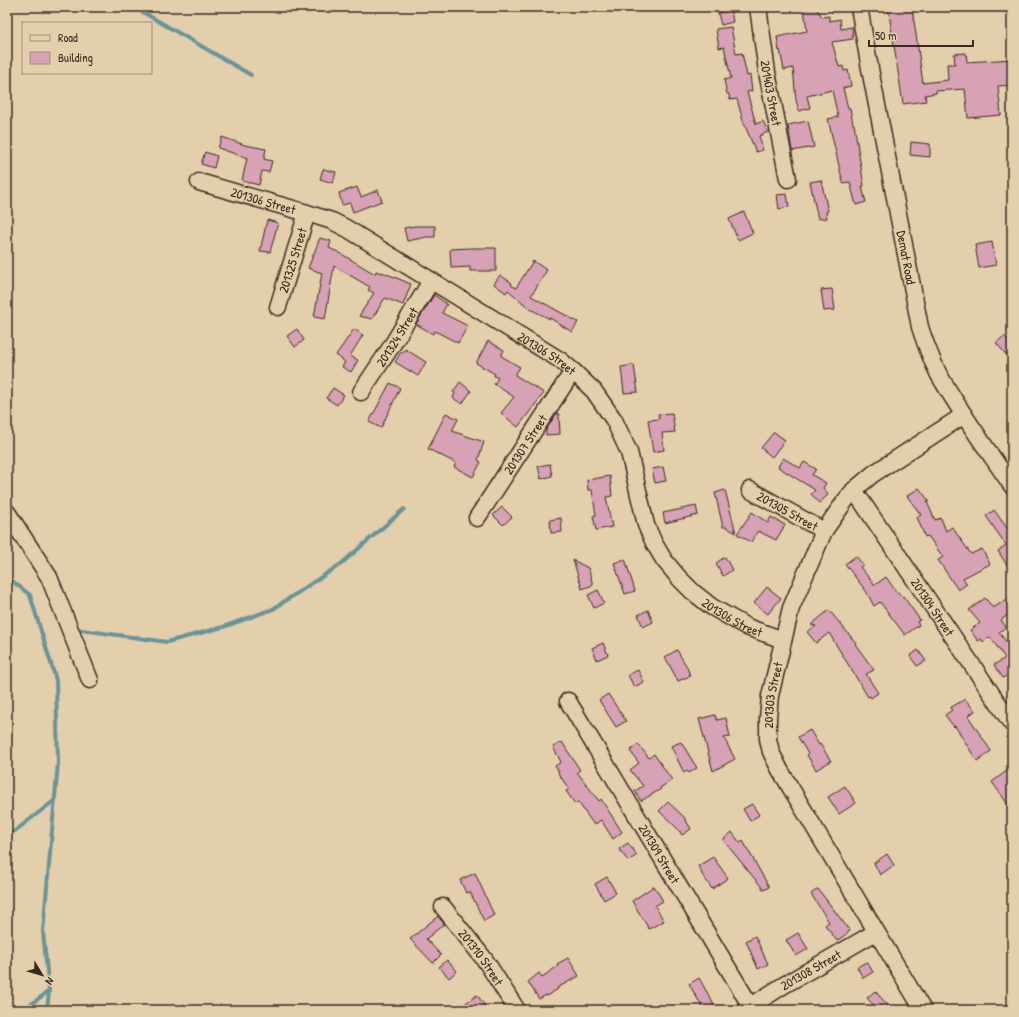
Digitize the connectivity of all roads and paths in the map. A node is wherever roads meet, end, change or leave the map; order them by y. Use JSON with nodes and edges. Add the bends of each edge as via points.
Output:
{"nodes":[{"id":1,"x":758,"y":7,"type":"edge"},
{"id":2,"x":859,"y":7,"type":"edge"},
{"id":3,"x":788,"y":179,"type":"dead end"},
{"id":4,"x":200,"y":182,"type":"dead end"},
{"id":5,"x":307,"y":213,"type":"junction"},
{"id":6,"x":432,"y":281,"type":"junction"},
{"id":7,"x":278,"y":307,"type":"dead end"},
{"id":8,"x":573,"y":371,"type":"junction"},
{"id":9,"x":361,"y":392,"type":"dead end"},
{"id":10,"x":964,"y":415,"type":"junction"},
{"id":11,"x":1012,"y":486,"type":"edge"},
{"id":12,"x":750,"y":490,"type":"dead end"},
{"id":13,"x":854,"y":490,"type":"junction"},
{"id":14,"x":7,"y":512,"type":"edge"},
{"id":15,"x":477,"y":518,"type":"dead end"},
{"id":16,"x":824,"y":531,"type":"junction"},
{"id":17,"x":783,"y":640,"type":"junction"},
{"id":18,"x":90,"y":680,"type":"dead end"},
{"id":19,"x":568,"y":701,"type":"dead end"},
{"id":20,"x":1012,"y":724,"type":"edge"},
{"id":21,"x":443,"y":906,"type":"dead end"},
{"id":22,"x":876,"y":932,"type":"junction"},
{"id":23,"x":750,"y":1009,"type":"edge"},
{"id":24,"x":517,"y":1010,"type":"edge"},
{"id":25,"x":923,"y":1010,"type":"edge"}],
"edges":[{"from":1,"to":3,"type":"street","name":"201403 Street","via":[[766,66]]},
{"from":2,"to":10,"type":"street","name":"Demat Road","via":[[920,327],[938,372]]},
{"from":4,"to":5,"type":"street","name":"201306 Street"},
{"from":5,"to":6,"type":"street","name":"201306 Street","via":[[346,228]]},
{"from":5,"to":7,"type":"street","name":"201325 Street"},
{"from":6,"to":8,"type":"street","name":"201306 Street","via":[[560,360]]},
{"from":6,"to":9,"type":"street","name":"201324 Street"},
{"from":8,"to":15,"type":"street","name":"201307 Street"},
{"from":8,"to":17,"type":"street","name":"201306 Street","via":[[594,391],[614,420],[629,452],[646,525],[664,560],[688,588],[712,607],[747,627]]},
{"from":10,"to":11,"type":"street","name":"Demat Road"},
{"from":10,"to":13,"type":"street","name":"201303 Street","via":[[873,474]]},
{"from":12,"to":16,"type":"street","name":"201305 Street"},
{"from":13,"to":16,"type":"street","name":"201303 Street"},
{"from":13,"to":20,"type":"street","name":"201304 Street"},
{"from":14,"to":18,"type":"street","via":[[49,577]]},
{"from":16,"to":17,"type":"street","name":"201303 Street","via":[[792,608]]},
{"from":17,"to":22,"type":"street","name":"201303 Street","via":[[770,696],[768,740],[771,752]]},
{"from":19,"to":23,"type":"street","name":"201309 Street"},
{"from":21,"to":24,"type":"street","name":"201310 Street","via":[[484,960]]},
{"from":22,"to":23,"type":"street","name":"201308 Street"},
{"from":22,"to":25,"type":"street","name":"201303 Street"}]}
